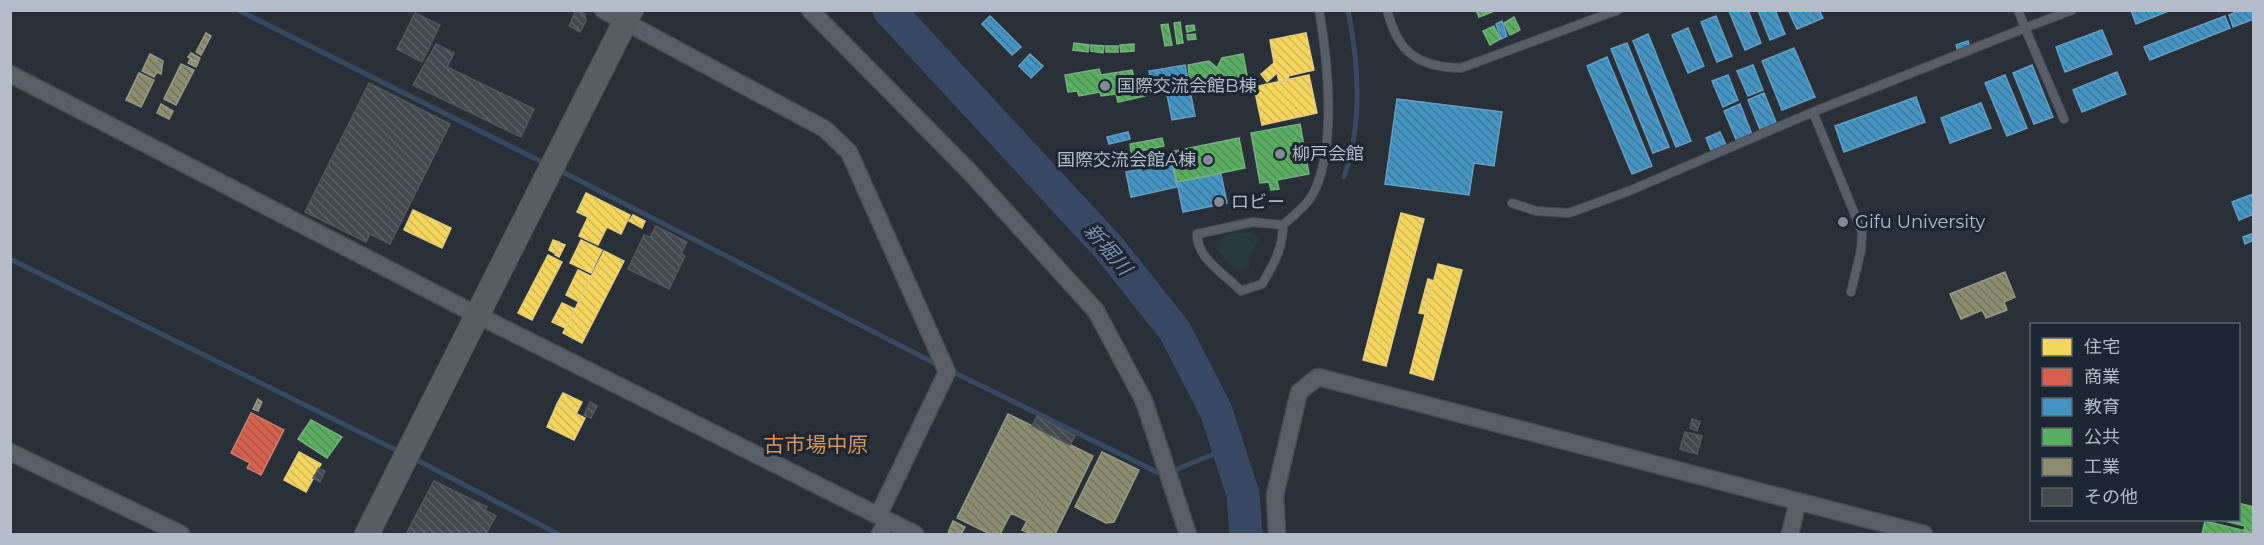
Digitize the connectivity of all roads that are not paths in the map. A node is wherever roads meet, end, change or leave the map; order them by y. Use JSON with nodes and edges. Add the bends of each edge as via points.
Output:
{"nodes":[{"id":1,"x":603,"y":10,"type":"edge"},
{"id":2,"x":810,"y":10,"type":"edge"},
{"id":3,"x":1319,"y":10,"type":"edge"},
{"id":4,"x":1387,"y":10,"type":"edge"},
{"id":5,"x":1618,"y":10,"type":"edge"},
{"id":6,"x":2018,"y":10,"type":"edge"},
{"id":7,"x":2072,"y":10,"type":"edge"},
{"id":8,"x":629,"y":16,"type":"edge"},
{"id":9,"x":2025,"y":28,"type":"junction"},
{"id":10,"x":10,"y":74,"type":"edge"},
{"id":11,"x":1814,"y":112,"type":"junction"},
{"id":12,"x":2064,"y":119,"type":"dead end"},
{"id":13,"x":1512,"y":203,"type":"dead end"},
{"id":14,"x":1284,"y":225,"type":"junction"},
{"id":15,"x":1851,"y":292,"type":"dead end"},
{"id":16,"x":478,"y":316,"type":"junction"},
{"id":17,"x":10,"y":452,"type":"edge"},
{"id":18,"x":1798,"y":501,"type":"junction"},
{"id":19,"x":882,"y":523,"type":"edge"},
{"id":20,"x":181,"y":534,"type":"edge"},
{"id":21,"x":367,"y":534,"type":"edge"},
{"id":22,"x":915,"y":534,"type":"edge"},
{"id":23,"x":1188,"y":534,"type":"edge"},
{"id":24,"x":1277,"y":534,"type":"edge"},
{"id":25,"x":1790,"y":534,"type":"edge"},
{"id":26,"x":1924,"y":534,"type":"edge"}],
"edges":[{"from":1,"to":8,"type":"street"},
{"from":2,"to":23,"type":"street","via":[[968,170],[1096,311],[1144,401]]},
{"from":3,"to":14,"type":"lane","via":[[1328,79],[1322,164],[1310,198]]},
{"from":4,"to":5,"type":"lane","via":[[1399,43],[1411,56],[1438,68],[1461,68]]},
{"from":6,"to":9,"type":"lane"},
{"from":7,"to":9,"type":"lane"},
{"from":8,"to":16,"type":"street"},
{"from":8,"to":19,"type":"street","via":[[825,129],[849,152],[947,372]]},
{"from":9,"to":11,"type":"lane"},
{"from":9,"to":12,"type":"lane"},
{"from":10,"to":16,"type":"street"},
{"from":11,"to":13,"type":"lane","via":[[1569,213],[1536,211]]},
{"from":11,"to":15,"type":"lane","via":[[1862,232]]},
{"from":14,"to":14,"type":"lane","via":[[1253,222],[1197,234],[1197,245],[1209,262],[1241,291],[1262,284],[1278,257]]},
{"from":16,"to":19,"type":"street"},
{"from":16,"to":21,"type":"street"},
{"from":17,"to":20,"type":"street"},
{"from":18,"to":24,"type":"street","via":[[1318,377],[1299,392],[1275,495]]},
{"from":18,"to":25,"type":"street"},
{"from":18,"to":26,"type":"street"},
{"from":19,"to":22,"type":"street"}]}
